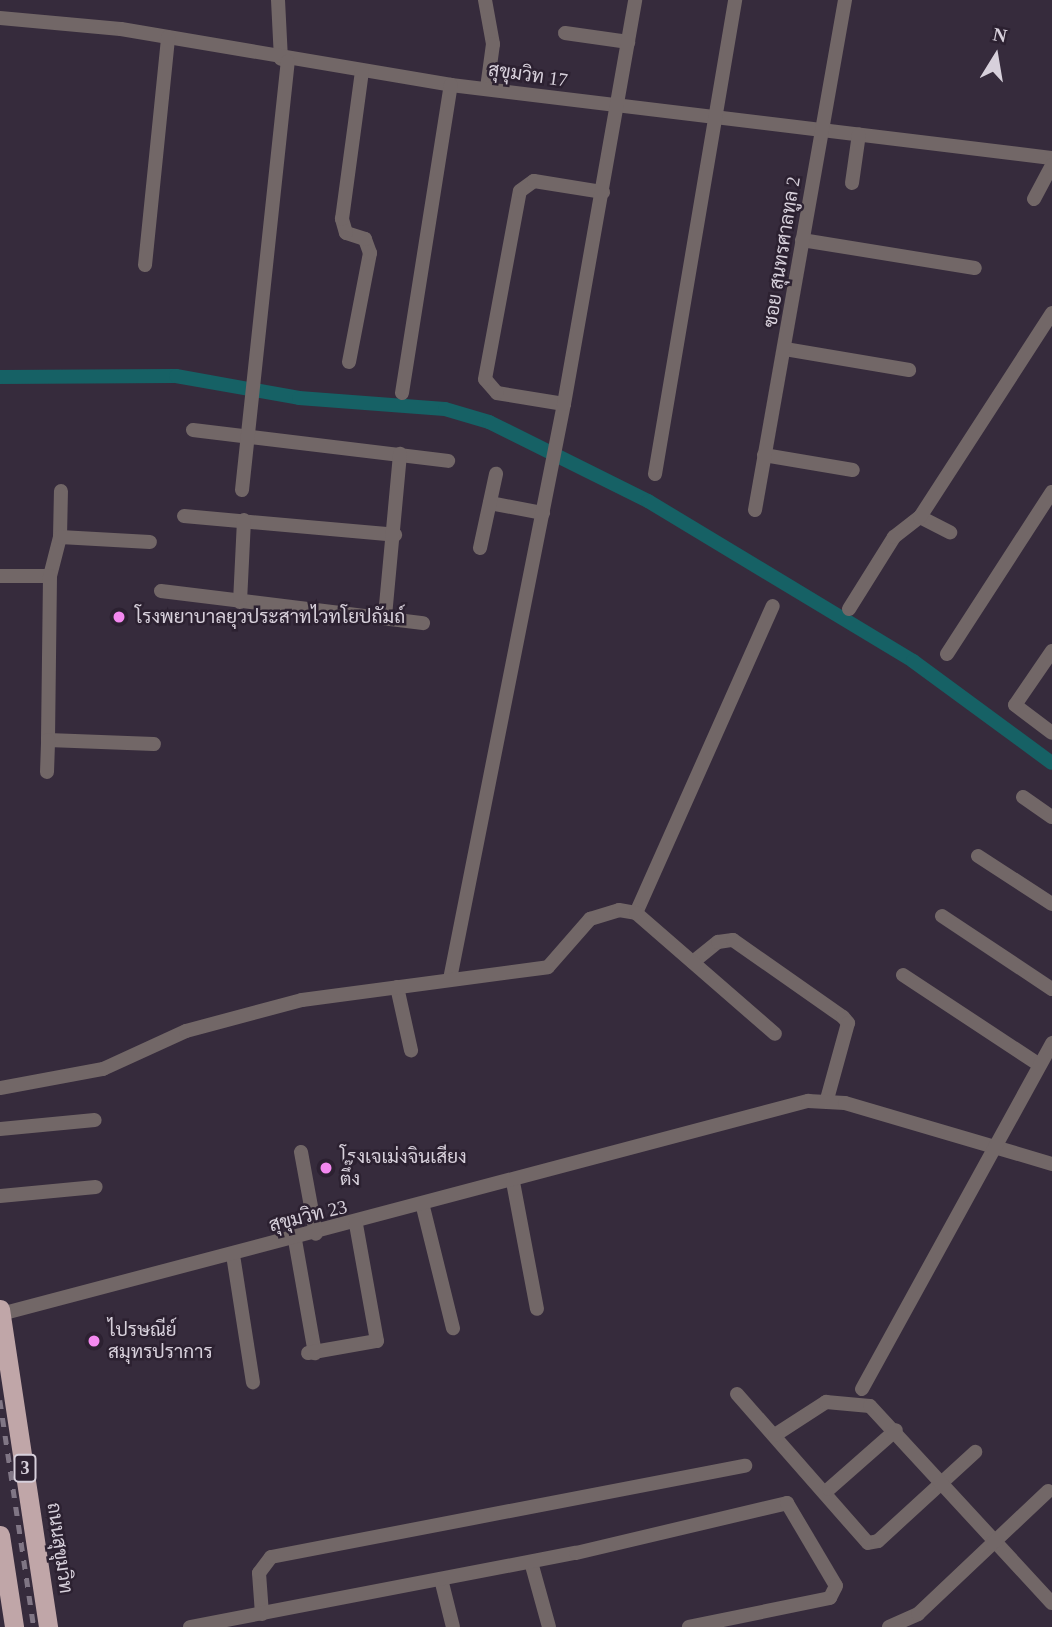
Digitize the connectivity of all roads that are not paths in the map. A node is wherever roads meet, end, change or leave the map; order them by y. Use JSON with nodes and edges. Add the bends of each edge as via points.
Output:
{"nodes":[{"id":1,"x":278,"y":0,"type":"edge"},
{"id":2,"x":485,"y":0,"type":"edge"},
{"id":3,"x":635,"y":0,"type":"edge"},
{"id":4,"x":735,"y":0,"type":"edge"},
{"id":5,"x":845,"y":0,"type":"edge"},
{"id":6,"x":0,"y":18,"type":"edge"},
{"id":7,"x":565,"y":33,"type":"dead end"},
{"id":8,"x":168,"y":37,"type":"junction"},
{"id":9,"x":628,"y":42,"type":"junction"},
{"id":10,"x":284,"y":60,"type":"junction"},
{"id":11,"x":362,"y":71,"type":"junction"},
{"id":12,"x":451,"y":85,"type":"junction"},
{"id":13,"x":486,"y":88,"type":"junction"},
{"id":14,"x":618,"y":107,"type":"junction"},
{"id":15,"x":716,"y":116,"type":"junction"},
{"id":16,"x":822,"y":129,"type":"junction"},
{"id":17,"x":859,"y":134,"type":"junction"},
{"id":18,"x":1052,"y":158,"type":"edge"},
{"id":19,"x":1052,"y":165,"type":"edge"},
{"id":20,"x":852,"y":183,"type":"dead end"},
{"id":21,"x":603,"y":192,"type":"junction"},
{"id":22,"x":1034,"y":199,"type":"dead end"},
{"id":23,"x":802,"y":240,"type":"junction"},
{"id":24,"x":145,"y":265,"type":"dead end"},
{"id":25,"x":975,"y":268,"type":"dead end"},
{"id":26,"x":1052,"y":313,"type":"edge"},
{"id":27,"x":785,"y":349,"type":"junction"},
{"id":28,"x":349,"y":362,"type":"dead end"},
{"id":29,"x":909,"y":370,"type":"dead end"},
{"id":30,"x":402,"y":393,"type":"dead end"},
{"id":31,"x":564,"y":404,"type":"junction"},
{"id":32,"x":193,"y":430,"type":"dead end"},
{"id":33,"x":244,"y":432,"type":"junction"},
{"id":34,"x":400,"y":454,"type":"junction"},
{"id":35,"x":764,"y":455,"type":"junction"},
{"id":36,"x":448,"y":461,"type":"dead end"},
{"id":37,"x":853,"y":470,"type":"dead end"},
{"id":38,"x":496,"y":474,"type":"dead end"},
{"id":39,"x":655,"y":474,"type":"dead end"},
{"id":40,"x":242,"y":490,"type":"dead end"},
{"id":41,"x":61,"y":491,"type":"dead end"},
{"id":42,"x":1052,"y":492,"type":"edge"},
{"id":43,"x":490,"y":503,"type":"junction"},
{"id":44,"x":755,"y":510,"type":"dead end"},
{"id":45,"x":542,"y":513,"type":"junction"},
{"id":46,"x":184,"y":516,"type":"dead end"},
{"id":47,"x":920,"y":517,"type":"junction"},
{"id":48,"x":244,"y":520,"type":"junction"},
{"id":49,"x":950,"y":532,"type":"dead end"},
{"id":50,"x":395,"y":535,"type":"junction"},
{"id":51,"x":60,"y":537,"type":"junction"},
{"id":52,"x":150,"y":542,"type":"dead end"},
{"id":53,"x":480,"y":548,"type":"dead end"},
{"id":54,"x":0,"y":576,"type":"edge"},
{"id":55,"x":50,"y":576,"type":"junction"},
{"id":56,"x":161,"y":591,"type":"dead end"},
{"id":57,"x":240,"y":602,"type":"junction"},
{"id":58,"x":773,"y":606,"type":"dead end"},
{"id":59,"x":849,"y":609,"type":"dead end"},
{"id":60,"x":385,"y":616,"type":"junction"},
{"id":61,"x":423,"y":623,"type":"dead end"},
{"id":62,"x":1052,"y":650,"type":"edge"},
{"id":63,"x":947,"y":654,"type":"dead end"},
{"id":64,"x":1052,"y":733,"type":"edge"},
{"id":65,"x":48,"y":740,"type":"junction"},
{"id":66,"x":154,"y":744,"type":"dead end"},
{"id":67,"x":47,"y":772,"type":"dead end"},
{"id":68,"x":1023,"y":797,"type":"dead end"},
{"id":69,"x":1052,"y":817,"type":"edge"},
{"id":70,"x":978,"y":856,"type":"dead end"},
{"id":71,"x":1052,"y":904,"type":"edge"},
{"id":72,"x":636,"y":913,"type":"junction"},
{"id":73,"x":942,"y":916,"type":"dead end"},
{"id":74,"x":693,"y":962,"type":"junction"},
{"id":75,"x":903,"y":975,"type":"dead end"},
{"id":76,"x":450,"y":979,"type":"junction"},
{"id":77,"x":397,"y":987,"type":"junction"},
{"id":78,"x":1052,"y":989,"type":"edge"},
{"id":79,"x":775,"y":1034,"type":"dead end"},
{"id":80,"x":1052,"y":1043,"type":"edge"},
{"id":81,"x":411,"y":1050,"type":"dead end"},
{"id":82,"x":1038,"y":1064,"type":"junction"},
{"id":83,"x":0,"y":1088,"type":"edge"},
{"id":84,"x":827,"y":1099,"type":"junction"},
{"id":85,"x":95,"y":1120,"type":"dead end"},
{"id":86,"x":0,"y":1129,"type":"edge"},
{"id":87,"x":991,"y":1146,"type":"junction"},
{"id":88,"x":300,"y":1152,"type":"dead end"},
{"id":89,"x":1052,"y":1164,"type":"edge"},
{"id":90,"x":513,"y":1182,"type":"junction"},
{"id":91,"x":96,"y":1187,"type":"dead end"},
{"id":92,"x":0,"y":1196,"type":"edge"},
{"id":93,"x":423,"y":1207,"type":"junction"},
{"id":94,"x":356,"y":1224,"type":"junction"},
{"id":95,"x":316,"y":1234,"type":"junction"},
{"id":96,"x":295,"y":1240,"type":"junction"},
{"id":97,"x":233,"y":1255,"type":"junction"},
{"id":98,"x":537,"y":1309,"type":"dead end"},
{"id":99,"x":0,"y":1312,"type":"edge"},
{"id":100,"x":453,"y":1328,"type":"dead end"},
{"id":101,"x":253,"y":1382,"type":"dead end"},
{"id":102,"x":862,"y":1389,"type":"dead end"},
{"id":103,"x":737,"y":1394,"type":"dead end"},
{"id":104,"x":896,"y":1430,"type":"junction"},
{"id":105,"x":775,"y":1435,"type":"junction"},
{"id":106,"x":975,"y":1452,"type":"dead end"},
{"id":107,"x":745,"y":1466,"type":"dead end"},
{"id":108,"x":941,"y":1483,"type":"junction"},
{"id":109,"x":829,"y":1489,"type":"dead end"},
{"id":110,"x":1048,"y":1491,"type":"dead end"},
{"id":111,"x":0,"y":1535,"type":"edge"},
{"id":112,"x":992,"y":1544,"type":"junction"},
{"id":113,"x":531,"y":1562,"type":"junction"},
{"id":114,"x":441,"y":1579,"type":"junction"},
{"id":115,"x":1052,"y":1604,"type":"edge"},
{"id":116,"x":262,"y":1614,"type":"junction"},
{"id":117,"x":14,"y":1627,"type":"edge"},
{"id":118,"x":48,"y":1627,"type":"edge"},
{"id":119,"x":190,"y":1627,"type":"edge"},
{"id":120,"x":453,"y":1627,"type":"edge"},
{"id":121,"x":549,"y":1627,"type":"edge"},
{"id":122,"x":689,"y":1627,"type":"edge"},
{"id":123,"x":889,"y":1627,"type":"edge"}],
"edges":[{"from":1,"to":10,"type":"street"},
{"from":2,"to":13,"type":"street","via":[[493,44]]},
{"from":3,"to":9,"type":"street"},
{"from":4,"to":15,"type":"street"},
{"from":5,"to":16,"type":"street","name":"ซอย สุนทรศาลทูล 2"},
{"from":6,"to":8,"type":"street","name":"สุขุมวิท 17"},
{"from":7,"to":9,"type":"street"},
{"from":8,"to":10,"type":"street","name":"สุขุมวิท 17"},
{"from":8,"to":24,"type":"street"},
{"from":9,"to":14,"type":"street"},
{"from":10,"to":11,"type":"street","name":"สุขุมวิท 17"},
{"from":10,"to":33,"type":"street"},
{"from":11,"to":12,"type":"street","name":"สุขุมวิท 17"},
{"from":11,"to":28,"type":"street","via":[[342,219],[346,233],[365,239],[370,253]]},
{"from":12,"to":13,"type":"street","name":"สุขุมวิท 17"},
{"from":12,"to":30,"type":"street"},
{"from":13,"to":14,"type":"street","name":"สุขุมวิท 17"},
{"from":14,"to":15,"type":"street","name":"สุขุมวิท 17"},
{"from":14,"to":21,"type":"street"},
{"from":15,"to":16,"type":"street","name":"สุขุมวิท 17"},
{"from":15,"to":39,"type":"street"},
{"from":16,"to":17,"type":"street","name":"สุขุมวิท 17"},
{"from":16,"to":23,"type":"street","name":"ซอย สุนทรศาลทูล 2"},
{"from":17,"to":18,"type":"street","name":"สุขุมวิท 17"},
{"from":17,"to":20,"type":"street"},
{"from":19,"to":22,"type":"street"},
{"from":21,"to":31,"type":"street"},
{"from":21,"to":31,"type":"street","via":[[534,181],[520,191],[485,379],[497,393]]},
{"from":23,"to":25,"type":"street"},
{"from":23,"to":27,"type":"street","name":"ซอย สุนทรศาลทูล 2"},
{"from":26,"to":47,"type":"street"},
{"from":27,"to":29,"type":"street"},
{"from":27,"to":35,"type":"street","name":"ซอย สุนทรศาลทูล 2"},
{"from":31,"to":45,"type":"street"},
{"from":32,"to":33,"type":"street"},
{"from":33,"to":34,"type":"street"},
{"from":33,"to":40,"type":"street"},
{"from":34,"to":36,"type":"street"},
{"from":34,"to":50,"type":"street"},
{"from":35,"to":37,"type":"street"},
{"from":35,"to":44,"type":"street","name":"ซอย สุนทรศาลทูล 2"},
{"from":38,"to":43,"type":"street"},
{"from":41,"to":51,"type":"street"},
{"from":42,"to":63,"type":"street"},
{"from":43,"to":45,"type":"street"},
{"from":43,"to":53,"type":"street"},
{"from":45,"to":76,"type":"street"},
{"from":46,"to":48,"type":"street"},
{"from":47,"to":49,"type":"street"},
{"from":47,"to":59,"type":"street","via":[[894,537]]},
{"from":48,"to":50,"type":"street"},
{"from":48,"to":57,"type":"street"},
{"from":50,"to":60,"type":"street"},
{"from":51,"to":52,"type":"street"},
{"from":51,"to":55,"type":"street"},
{"from":54,"to":55,"type":"street"},
{"from":55,"to":65,"type":"street"},
{"from":56,"to":57,"type":"street"},
{"from":57,"to":60,"type":"street"},
{"from":58,"to":72,"type":"street"},
{"from":60,"to":61,"type":"street"},
{"from":62,"to":64,"type":"street","via":[[1015,705]]},
{"from":65,"to":66,"type":"street"},
{"from":65,"to":67,"type":"street"},
{"from":68,"to":69,"type":"street"},
{"from":70,"to":71,"type":"street"},
{"from":72,"to":74,"type":"street"},
{"from":72,"to":76,"type":"street","via":[[619,910],[590,919],[548,967]]},
{"from":73,"to":78,"type":"street"},
{"from":74,"to":79,"type":"street"},
{"from":74,"to":84,"type":"street","via":[[718,942],[741,943],[844,1017],[846,1033]]},
{"from":75,"to":82,"type":"street"},
{"from":76,"to":77,"type":"street"},
{"from":77,"to":81,"type":"street"},
{"from":77,"to":83,"type":"street","via":[[302,1000],[186,1031],[103,1069]]},
{"from":80,"to":82,"type":"street"},
{"from":82,"to":87,"type":"street"},
{"from":84,"to":87,"type":"street"},
{"from":84,"to":90,"type":"street","name":"สุขุมวิท 23"},
{"from":85,"to":86,"type":"street"},
{"from":87,"to":89,"type":"street"},
{"from":87,"to":102,"type":"street"},
{"from":88,"to":95,"type":"street"},
{"from":90,"to":93,"type":"street","name":"สุขุมวิท 23"},
{"from":90,"to":98,"type":"street"},
{"from":91,"to":92,"type":"street"},
{"from":93,"to":94,"type":"street","name":"สุขุมวิท 23"},
{"from":93,"to":100,"type":"street"},
{"from":94,"to":95,"type":"street","name":"สุขุมวิท 23"},
{"from":94,"to":96,"type":"street","via":[[377,1341],[311,1353]]},
{"from":95,"to":96,"type":"street","name":"สุขุมวิท 23"},
{"from":96,"to":97,"type":"street","name":"สุขุมวิท 23"},
{"from":97,"to":99,"type":"street","name":"สุขุมวิท 23"},
{"from":97,"to":101,"type":"street"},
{"from":99,"to":118,"type":"highway","name":"ถนนสุขุมวิท","number":"3"},
{"from":103,"to":105,"type":"street"},
{"from":104,"to":105,"type":"street","via":[[870,1406],[826,1402]]},
{"from":104,"to":108,"type":"street"},
{"from":104,"to":109,"type":"street"},
{"from":105,"to":108,"type":"street","via":[[868,1543],[878,1541]]},
{"from":106,"to":108,"type":"street"},
{"from":107,"to":116,"type":"street","via":[[271,1557],[259,1573]]},
{"from":108,"to":112,"type":"street"},
{"from":110,"to":112,"type":"street"},
{"from":111,"to":117,"type":"highway"},
{"from":112,"to":115,"type":"street"},
{"from":112,"to":123,"type":"street","via":[[918,1614]]},
{"from":113,"to":114,"type":"street"},
{"from":113,"to":121,"type":"street"},
{"from":113,"to":122,"type":"street","via":[[787,1503],[836,1586],[830,1598]]},
{"from":114,"to":116,"type":"street"},
{"from":114,"to":120,"type":"street"},
{"from":116,"to":119,"type":"street"}]}
